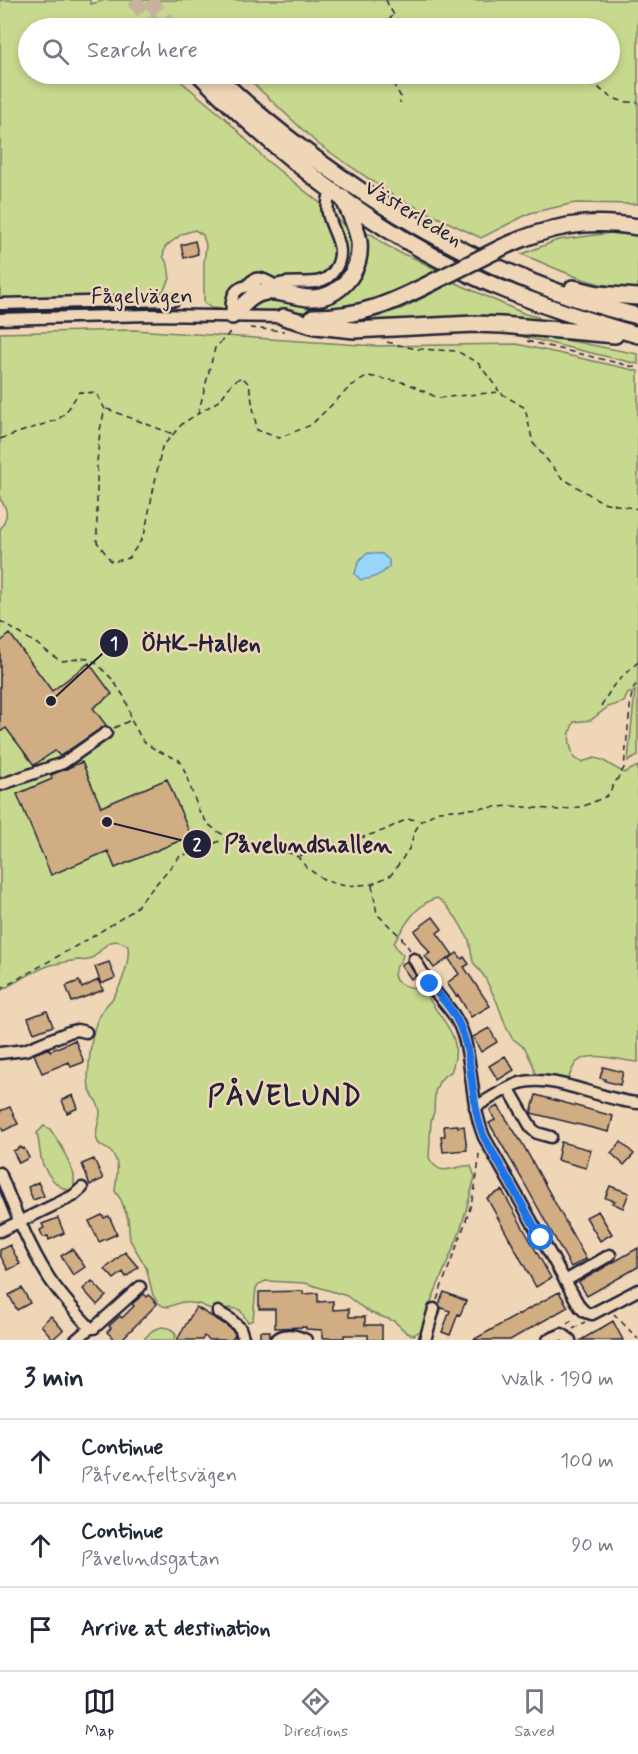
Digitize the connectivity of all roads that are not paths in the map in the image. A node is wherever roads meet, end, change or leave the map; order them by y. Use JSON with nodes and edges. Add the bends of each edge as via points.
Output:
{"nodes":[{"id":1,"x":209,"y":84,"type":"edge"},
{"id":2,"x":226,"y":84,"type":"edge"},
{"id":3,"x":337,"y":194,"type":"junction"},
{"id":4,"x":638,"y":227,"type":"edge"},
{"id":5,"x":517,"y":275,"type":"junction"},
{"id":6,"x":269,"y":289,"type":"junction"},
{"id":7,"x":638,"y":297,"type":"edge"},
{"id":8,"x":174,"y":300,"type":"dead end"},
{"id":9,"x":0,"y":304,"type":"edge"},
{"id":10,"x":638,"y":316,"type":"edge"},
{"id":11,"x":284,"y":317,"type":"junction"},
{"id":12,"x":0,"y":319,"type":"edge"},
{"id":13,"x":234,"y":321,"type":"junction"},
{"id":14,"x":638,"y":335,"type":"edge"},
{"id":15,"x":106,"y":733,"type":"road end"},
{"id":16,"x":0,"y":785,"type":"edge"},
{"id":17,"x":414,"y":959,"type":"road end"},
{"id":18,"x":86,"y":1032,"type":"dead end"},
{"id":19,"x":0,"y":1053,"type":"edge"},
{"id":20,"x":509,"y":1089,"type":"junction"},
{"id":21,"x":638,"y":1103,"type":"edge"},
{"id":22,"x":476,"y":1107,"type":"junction"},
{"id":23,"x":550,"y":1137,"type":"dead end"},
{"id":24,"x":0,"y":1173,"type":"edge"},
{"id":25,"x":82,"y":1188,"type":"dead end"},
{"id":26,"x":19,"y":1222,"type":"junction"},
{"id":27,"x":0,"y":1231,"type":"edge"},
{"id":28,"x":610,"y":1255,"type":"dead end"},
{"id":29,"x":565,"y":1281,"type":"junction"},
{"id":30,"x":140,"y":1287,"type":"dead end"},
{"id":31,"x":638,"y":1290,"type":"edge"},
{"id":32,"x":434,"y":1309,"type":"road end"},
{"id":33,"x":218,"y":1312,"type":"dead end"},
{"id":34,"x":90,"y":1328,"type":"junction"},
{"id":35,"x":566,"y":1337,"type":"edge"},
{"id":36,"x":76,"y":1340,"type":"edge"},
{"id":37,"x":243,"y":1340,"type":"edge"},
{"id":38,"x":276,"y":1340,"type":"edge"},
{"id":39,"x":306,"y":1340,"type":"edge"},
{"id":40,"x":425,"y":1340,"type":"edge"},
{"id":41,"x":548,"y":1340,"type":"edge"}],
"edges":[{"from":1,"to":3,"type":"highway","name":"Västerleden","via":[[277,148]]},
{"from":2,"to":5,"type":"highway","name":"Västerleden","via":[[287,138],[358,190],[446,242]]},
{"from":3,"to":6,"type":"highway","via":[[359,240],[359,256],[350,278],[336,291],[319,297],[302,298]]},
{"from":3,"to":14,"type":"highway","name":"Västerleden","via":[[391,231],[482,280],[587,321]]},
{"from":4,"to":11,"type":"highway","bridge":true,"via":[[612,223],[567,225],[526,236],[397,300],[360,313]]},
{"from":5,"to":7,"type":"highway","via":[[598,294]]},
{"from":5,"to":10,"type":"highway","name":"Västerleden"},
{"from":6,"to":13,"type":"highway","via":[[253,296]]},
{"from":6,"to":13,"type":"street","via":[[248,285],[240,288],[232,300]]},
{"from":8,"to":9,"type":"street"},
{"from":11,"to":13,"type":"street","name":"Fågelvägen"},
{"from":11,"to":14,"type":"highway","via":[[316,326],[354,330],[483,324]]},
{"from":12,"to":13,"type":"street","name":"Fågelvägen","via":[[150,315]]},
{"from":15,"to":16,"type":"street","via":[[63,763]]},
{"from":17,"to":22,"type":"street","via":[[452,1010],[463,1035]]},
{"from":18,"to":19,"type":"street","via":[[77,1030],[25,1050]]},
{"from":20,"to":21,"type":"street","via":[[524,1082],[542,1082]]},
{"from":20,"to":22,"type":"street"},
{"from":20,"to":23,"type":"street","via":[[534,1131]]},
{"from":22,"to":29,"type":"street","via":[[478,1124],[487,1142]]},
{"from":24,"to":26,"type":"street"},
{"from":25,"to":26,"type":"street"},
{"from":26,"to":27,"type":"street"},
{"from":26,"to":34,"type":"street","via":[[50,1280]]},
{"from":28,"to":29,"type":"street"},
{"from":29,"to":31,"type":"street","via":[[587,1313],[600,1311]]},
{"from":30,"to":34,"type":"street"},
{"from":32,"to":40,"type":"street"},
{"from":33,"to":37,"type":"street","via":[[236,1323]]},
{"from":34,"to":36,"type":"street"},
{"from":35,"to":41,"type":"street"},
{"from":38,"to":39,"type":"street","via":[[290,1335]]}]}
